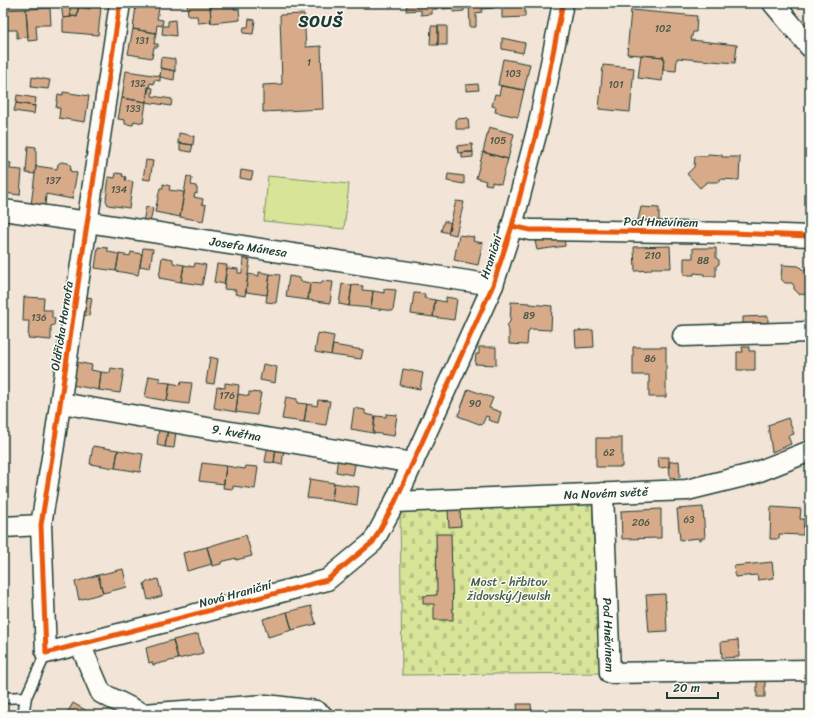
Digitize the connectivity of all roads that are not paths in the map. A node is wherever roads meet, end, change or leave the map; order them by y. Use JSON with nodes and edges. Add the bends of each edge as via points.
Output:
{"nodes":[{"id":1,"x":120,"y":3,"type":"edge"},
{"id":2,"x":563,"y":3,"type":"edge"},
{"id":3,"x":773,"y":3,"type":"edge"},
{"id":4,"x":810,"y":47,"type":"edge"},
{"id":5,"x":3,"y":210,"type":"edge"},
{"id":6,"x":88,"y":222,"type":"junction"},
{"id":7,"x":512,"y":226,"type":"junction"},
{"id":8,"x":810,"y":236,"type":"edge"},
{"id":9,"x":493,"y":284,"type":"junction"},
{"id":10,"x":810,"y":332,"type":"edge"},
{"id":11,"x":683,"y":336,"type":"dead end"},
{"id":12,"x":61,"y":403,"type":"junction"},
{"id":13,"x":810,"y":451,"type":"edge"},
{"id":14,"x":413,"y":463,"type":"junction"},
{"id":15,"x":603,"y":493,"type":"junction"},
{"id":16,"x":395,"y":502,"type":"junction"},
{"id":17,"x":40,"y":525,"type":"junction"},
{"id":18,"x":3,"y":527,"type":"edge"},
{"id":19,"x":80,"y":644,"type":"junction"},
{"id":20,"x":46,"y":653,"type":"junction"},
{"id":21,"x":810,"y":670,"type":"edge"},
{"id":22,"x":26,"y":697,"type":"junction"},
{"id":23,"x":3,"y":698,"type":"edge"},
{"id":24,"x":23,"y":715,"type":"edge"},
{"id":25,"x":322,"y":715,"type":"edge"}],
"edges":[{"from":1,"to":6,"type":"street","name":"Oldřicha Hornofa"},
{"from":2,"to":7,"type":"street","name":"Hraniční","via":[[539,123]]},
{"from":3,"to":4,"type":"street"},
{"from":5,"to":6,"type":"street","name":"Josefa Mánesa"},
{"from":6,"to":9,"type":"street","name":"Josefa Mánesa"},
{"from":6,"to":12,"type":"street","name":"Oldřicha Hornofa"},
{"from":7,"to":8,"type":"street","name":"Pod Hněvínem","via":[[530,230]]},
{"from":7,"to":9,"type":"street","name":"Hraniční"},
{"from":9,"to":14,"type":"street","name":"Hraniční"},
{"from":10,"to":11,"type":"street"},
{"from":12,"to":14,"type":"street","name":"9. května"},
{"from":12,"to":17,"type":"street","name":"Oldřicha Hornofa"},
{"from":13,"to":15,"type":"street","name":"Na Novém světě","via":[[752,474],[687,490]]},
{"from":14,"to":16,"type":"street","name":"Hraniční"},
{"from":15,"to":16,"type":"street","name":"Na Novém světě"},
{"from":15,"to":21,"type":"street","name":"Pod Hněvínem","via":[[610,673]]},
{"from":16,"to":19,"type":"street","name":"Nová Hraniční","via":[[373,542],[327,580]]},
{"from":17,"to":18,"type":"street"},
{"from":17,"to":20,"type":"street","name":"Oldřicha Hornofa"},
{"from":19,"to":20,"type":"street","name":"Nová Hraniční"},
{"from":19,"to":25,"type":"street","via":[[101,693],[143,714],[266,705],[316,711]]},
{"from":20,"to":22,"type":"lane"},
{"from":22,"to":23,"type":"lane"},
{"from":22,"to":24,"type":"lane"}]}
